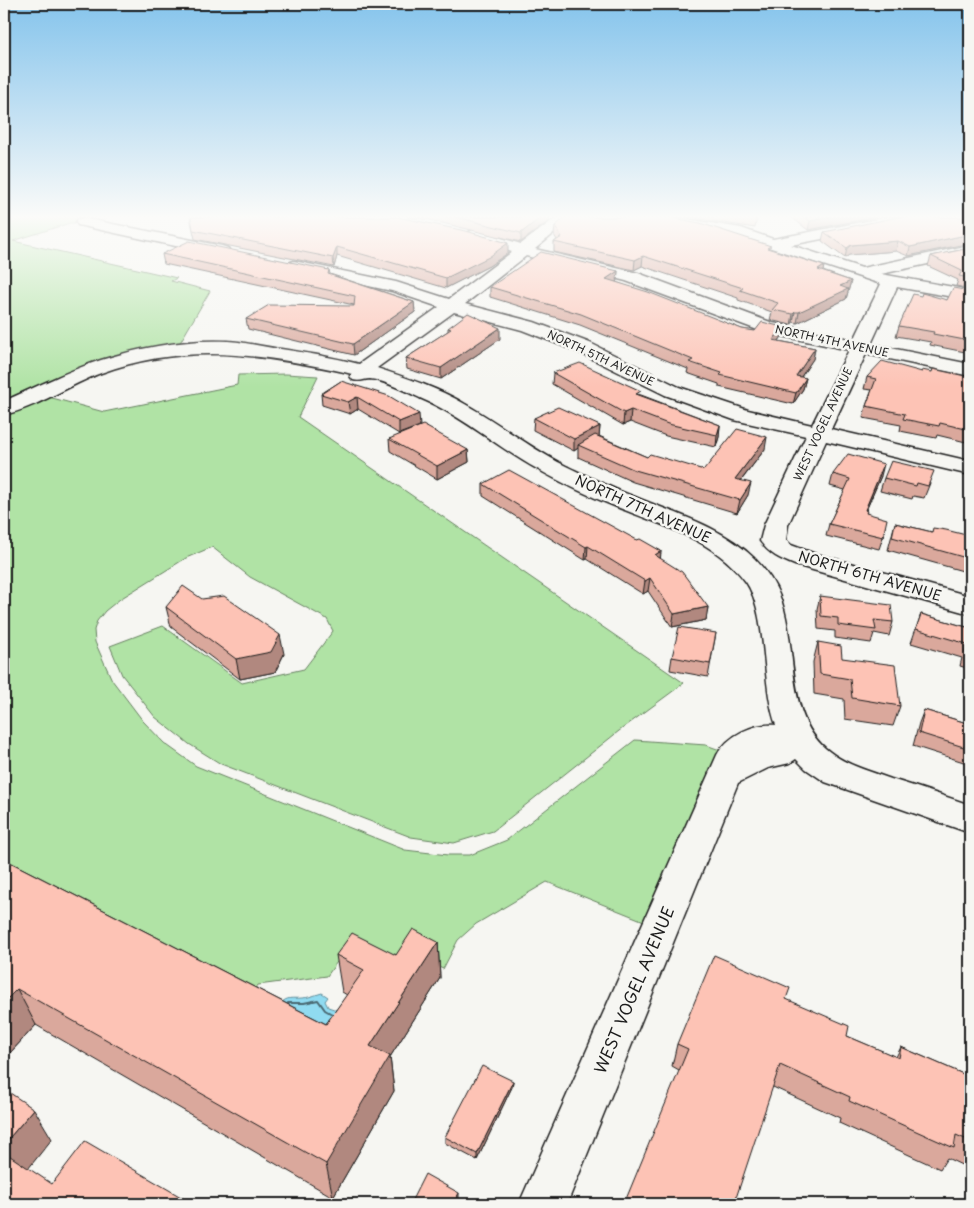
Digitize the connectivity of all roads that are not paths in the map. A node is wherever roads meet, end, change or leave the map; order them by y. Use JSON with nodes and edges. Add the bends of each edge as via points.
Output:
{"nodes":[{"id":1,"x":329,"y":273,"type":"edge"},
{"id":2,"x":494,"y":273,"type":"edge"},
{"id":3,"x":617,"y":273,"type":"edge"},
{"id":4,"x":862,"y":273,"type":"edge"},
{"id":5,"x":891,"y":282,"type":"junction"},
{"id":6,"x":970,"y":295,"type":"edge"},
{"id":7,"x":452,"y":305,"type":"junction"},
{"id":8,"x":859,"y":348,"type":"junction"},
{"id":9,"x":970,"y":370,"type":"edge"},
{"id":10,"x":361,"y":373,"type":"junction"},
{"id":11,"x":4,"y":409,"type":"edge"},
{"id":12,"x":818,"y":434,"type":"junction"},
{"id":13,"x":970,"y":468,"type":"edge"},
{"id":14,"x":773,"y":541,"type":"joint"},
{"id":15,"x":970,"y":605,"type":"edge"},
{"id":16,"x":799,"y":742,"type":"junction"},
{"id":17,"x":970,"y":819,"type":"edge"},
{"id":18,"x":543,"y":1204,"type":"edge"}],
"edges":[{"from":1,"to":7,"type":"street","name":"NORTH 5TH AVENUE","via":[[396,287]]},
{"from":2,"to":7,"type":"street"},
{"from":3,"to":8,"type":"street","name":"NORTH 4TH AVENUE","via":[[769,328]]},
{"from":4,"to":5,"type":"street"},
{"from":5,"to":6,"type":"street"},
{"from":5,"to":8,"type":"street","name":"WEST VOGEL AVENUE"},
{"from":7,"to":10,"type":"street"},
{"from":7,"to":12,"type":"street","name":"NORTH 5TH AVENUE","via":[[556,336],[672,391],[705,403]]},
{"from":8,"to":9,"type":"street","name":"NORTH 4TH AVENUE"},
{"from":8,"to":12,"type":"street","name":"WEST VOGEL AVENUE"},
{"from":10,"to":11,"type":"street","name":"NORTH 7TH AVENUE","via":[[291,360],[283,355],[226,347],[188,348],[97,367]]},
{"from":10,"to":16,"type":"street","name":"NORTH 7TH AVENUE","via":[[454,406],[562,474],[687,525],[723,545],[742,561],[759,581],[772,612],[787,716]]},
{"from":12,"to":13,"type":"street","name":"NORTH 5TH AVENUE"},
{"from":12,"to":14,"type":"street","name":"WEST VOGEL AVENUE","via":[[776,525]]},
{"from":14,"to":15,"type":"street","name":"NORTH 6TH AVENUE","via":[[782,550],[804,559]]},
{"from":16,"to":17,"type":"street","name":"NORTH 7TH AVENUE","via":[[822,765],[837,773]]},
{"from":16,"to":18,"type":"street","name":"WEST VOGEL AVENUE","via":[[779,754],[761,757],[725,776]]}]}
